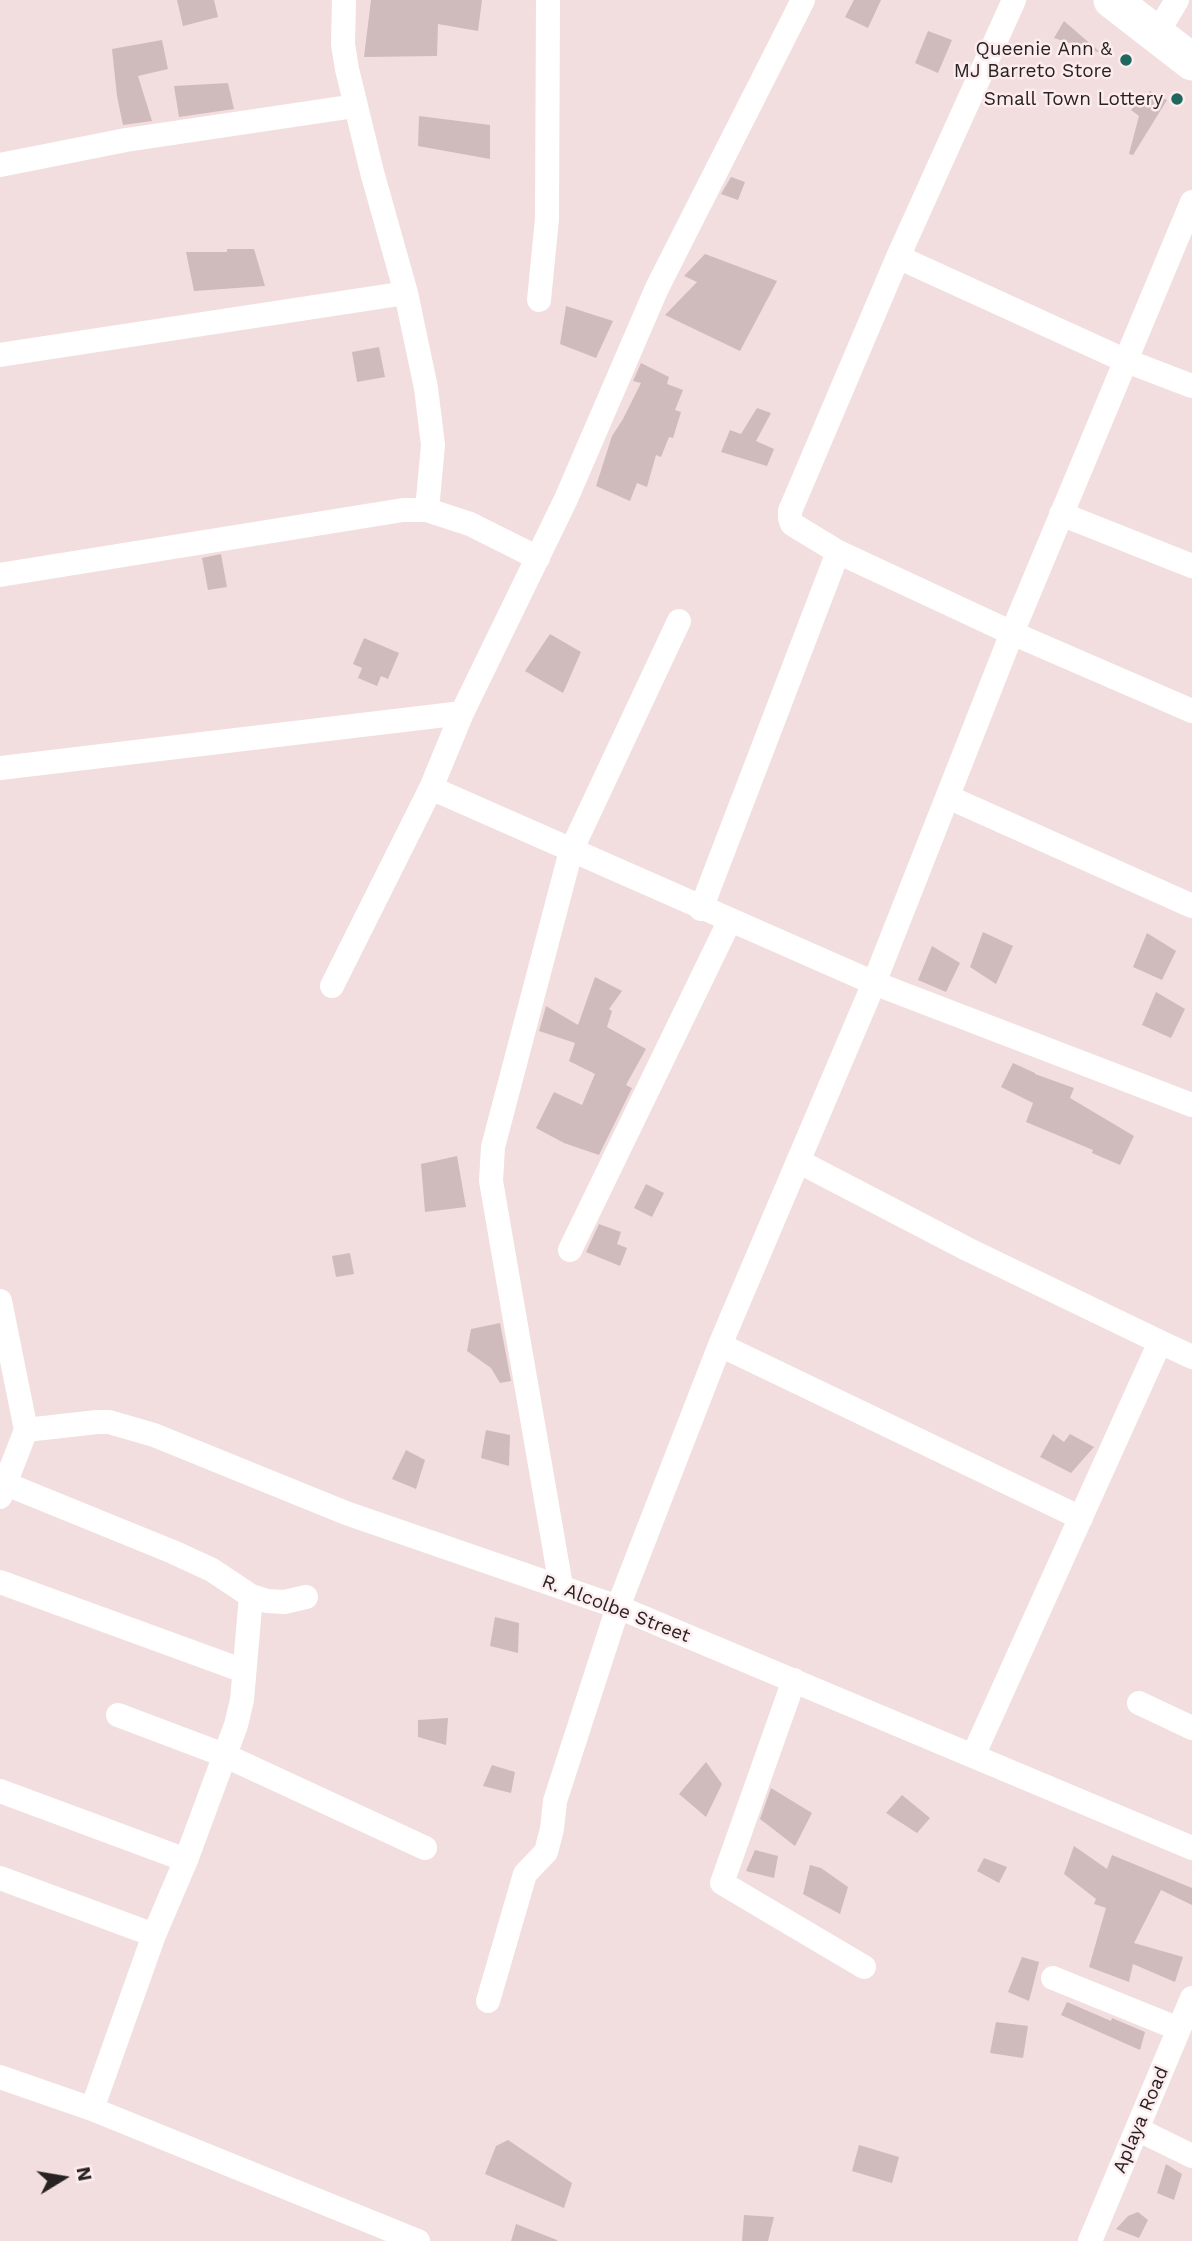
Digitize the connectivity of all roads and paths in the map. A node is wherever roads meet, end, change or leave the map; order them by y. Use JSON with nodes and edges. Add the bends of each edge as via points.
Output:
{"nodes":[{"id":1,"x":344,"y":0,"type":"edge"},
{"id":2,"x":548,"y":0,"type":"edge"},
{"id":3,"x":803,"y":0,"type":"edge"},
{"id":4,"x":1014,"y":0,"type":"edge"},
{"id":5,"x":1112,"y":0,"type":"edge"},
{"id":6,"x":1177,"y":0,"type":"edge"},
{"id":7,"x":1157,"y":33,"type":"junction"},
{"id":8,"x":1192,"y":62,"type":"edge"},
{"id":9,"x":355,"y":106,"type":"junction"},
{"id":10,"x":0,"y":165,"type":"edge"},
{"id":11,"x":1192,"y":202,"type":"edge"},
{"id":12,"x":898,"y":257,"type":"junction"},
{"id":13,"x":406,"y":293,"type":"junction"},
{"id":14,"x":539,"y":300,"type":"dead end"},
{"id":15,"x":0,"y":355,"type":"edge"},
{"id":16,"x":1124,"y":360,"type":"junction"},
{"id":17,"x":1192,"y":386,"type":"edge"},
{"id":18,"x":427,"y":510,"type":"junction"},
{"id":19,"x":1060,"y":514,"type":"junction"},
{"id":20,"x":838,"y":552,"type":"junction"},
{"id":21,"x":538,"y":558,"type":"junction"},
{"id":22,"x":1192,"y":566,"type":"edge"},
{"id":23,"x":0,"y":575,"type":"edge"},
{"id":24,"x":678,"y":621,"type":"dead end"},
{"id":25,"x":1012,"y":633,"type":"junction"},
{"id":26,"x":1192,"y":711,"type":"edge"},
{"id":27,"x":462,"y":713,"type":"junction"},
{"id":28,"x":0,"y":768,"type":"edge"},
{"id":29,"x":431,"y":788,"type":"junction"},
{"id":30,"x":947,"y":797,"type":"junction"},
{"id":31,"x":571,"y":851,"type":"junction"},
{"id":32,"x":1192,"y":906,"type":"edge"},
{"id":33,"x":701,"y":909,"type":"junction"},
{"id":34,"x":730,"y":920,"type":"junction"},
{"id":35,"x":874,"y":983,"type":"junction"},
{"id":36,"x":332,"y":986,"type":"dead end"},
{"id":37,"x":1192,"y":1105,"type":"edge"},
{"id":38,"x":798,"y":1161,"type":"junction"},
{"id":39,"x":570,"y":1250,"type":"dead end"},
{"id":40,"x":0,"y":1301,"type":"edge"},
{"id":41,"x":1160,"y":1342,"type":"junction"},
{"id":42,"x":720,"y":1345,"type":"junction"},
{"id":43,"x":1192,"y":1357,"type":"edge"},
{"id":44,"x":26,"y":1430,"type":"junction"},
{"id":45,"x":3,"y":1491,"type":"edge"},
{"id":46,"x":1081,"y":1518,"type":"junction"},
{"id":47,"x":0,"y":1583,"type":"edge"},
{"id":48,"x":561,"y":1586,"type":"junction"},
{"id":49,"x":251,"y":1596,"type":"junction"},
{"id":50,"x":306,"y":1597,"type":"dead end"},
{"id":51,"x":618,"y":1607,"type":"junction"},
{"id":52,"x":244,"y":1671,"type":"junction"},
{"id":53,"x":794,"y":1680,"type":"junction"},
{"id":54,"x":1139,"y":1703,"type":"dead end"},
{"id":55,"x":118,"y":1715,"type":"dead end"},
{"id":56,"x":1192,"y":1728,"type":"edge"},
{"id":57,"x":224,"y":1755,"type":"junction"},
{"id":58,"x":973,"y":1756,"type":"junction"},
{"id":59,"x":0,"y":1791,"type":"edge"},
{"id":60,"x":425,"y":1847,"type":"dead end"},
{"id":61,"x":1192,"y":1848,"type":"edge"},
{"id":62,"x":186,"y":1860,"type":"junction"},
{"id":63,"x":0,"y":1878,"type":"edge"},
{"id":64,"x":154,"y":1935,"type":"junction"},
{"id":65,"x":864,"y":1967,"type":"dead end"},
{"id":66,"x":1053,"y":1978,"type":"dead end"},
{"id":67,"x":1192,"y":1998,"type":"edge"},
{"id":68,"x":488,"y":2001,"type":"dead end"},
{"id":69,"x":1179,"y":2029,"type":"junction"},
{"id":70,"x":0,"y":2077,"type":"edge"},
{"id":71,"x":92,"y":2109,"type":"junction"},
{"id":72,"x":1137,"y":2129,"type":"junction"},
{"id":73,"x":1192,"y":2156,"type":"edge"},
{"id":74,"x":418,"y":2241,"type":"edge"},
{"id":75,"x":1090,"y":2241,"type":"edge"}],
"edges":[{"from":1,"to":9,"type":"street","via":[[344,44]]},
{"from":2,"to":14,"type":"street","via":[[547,219]]},
{"from":3,"to":21,"type":"street","via":[[657,288]]},
{"from":4,"to":12,"type":"street"},
{"from":5,"to":7,"type":"highway"},
{"from":6,"to":7,"type":"street"},
{"from":7,"to":8,"type":"highway"},
{"from":9,"to":10,"type":"street","via":[[126,140]]},
{"from":9,"to":13,"type":"street"},
{"from":11,"to":16,"type":"street"},
{"from":12,"to":16,"type":"street"},
{"from":12,"to":20,"type":"street","via":[[790,511],[792,524]]},
{"from":13,"to":15,"type":"street"},
{"from":13,"to":18,"type":"street","via":[[433,445]]},
{"from":16,"to":17,"type":"street"},
{"from":16,"to":19,"type":"street"},
{"from":18,"to":21,"type":"street","via":[[470,524]]},
{"from":18,"to":23,"type":"street","via":[[403,510]]},
{"from":19,"to":22,"type":"street"},
{"from":19,"to":25,"type":"street"},
{"from":20,"to":25,"type":"street"},
{"from":20,"to":33,"type":"street"},
{"from":21,"to":27,"type":"street"},
{"from":24,"to":31,"type":"street"},
{"from":25,"to":26,"type":"street"},
{"from":25,"to":30,"type":"street"},
{"from":27,"to":28,"type":"street"},
{"from":27,"to":29,"type":"street"},
{"from":29,"to":31,"type":"street"},
{"from":29,"to":36,"type":"street"},
{"from":30,"to":32,"type":"street"},
{"from":30,"to":35,"type":"street"},
{"from":31,"to":33,"type":"street"},
{"from":31,"to":48,"type":"street","via":[[491,1167]]},
{"from":33,"to":34,"type":"street"},
{"from":34,"to":35,"type":"street"},
{"from":34,"to":39,"type":"street"},
{"from":35,"to":37,"type":"street"},
{"from":35,"to":38,"type":"street"},
{"from":38,"to":41,"type":"street"},
{"from":38,"to":42,"type":"street"},
{"from":40,"to":44,"type":"street"},
{"from":41,"to":43,"type":"street"},
{"from":41,"to":46,"type":"street"},
{"from":42,"to":46,"type":"street"},
{"from":42,"to":51,"type":"street"},
{"from":44,"to":45,"type":"street"},
{"from":44,"to":48,"type":"street","name":"R. Alcolbe Street","via":[[97,1422],[154,1434],[346,1513]]},
{"from":45,"to":49,"type":"street","via":[[173,1552]]},
{"from":46,"to":58,"type":"street"},
{"from":47,"to":52,"type":"street"},
{"from":48,"to":51,"type":"street","name":"R. Alcolbe Street"},
{"from":49,"to":50,"type":"street","via":[[284,1602]]},
{"from":49,"to":52,"type":"street"},
{"from":51,"to":53,"type":"street","name":"R. Alcolbe Street"},
{"from":51,"to":68,"type":"street","via":[[555,1801],[547,1852],[525,1874]]},
{"from":52,"to":57,"type":"street","via":[[236,1725]]},
{"from":53,"to":58,"type":"street","name":"R. Alcolbe Street"},
{"from":53,"to":65,"type":"street","via":[[722,1884]]},
{"from":54,"to":56,"type":"street"},
{"from":55,"to":57,"type":"street"},
{"from":57,"to":60,"type":"street"},
{"from":57,"to":62,"type":"street"},
{"from":58,"to":61,"type":"street","name":"R. Alcolbe Street"},
{"from":59,"to":62,"type":"street"},
{"from":62,"to":64,"type":"street"},
{"from":63,"to":64,"type":"street"},
{"from":64,"to":71,"type":"street"},
{"from":66,"to":69,"type":"street"},
{"from":67,"to":69,"type":"street","name":"Aplaya Road"},
{"from":69,"to":72,"type":"street","name":"Aplaya Road"},
{"from":70,"to":71,"type":"street"},
{"from":71,"to":74,"type":"street"},
{"from":72,"to":73,"type":"street"},
{"from":72,"to":75,"type":"street","name":"Aplaya Road"}]}
